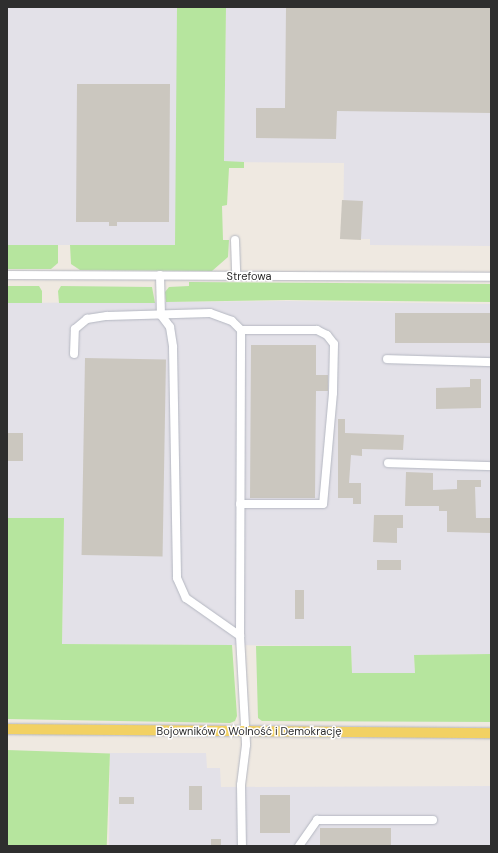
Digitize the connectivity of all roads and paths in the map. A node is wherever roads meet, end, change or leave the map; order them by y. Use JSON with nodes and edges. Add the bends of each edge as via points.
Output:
{"nodes":[{"id":1,"x":235,"y":240,"type":"dead end"},
{"id":2,"x":7,"y":275,"type":"edge"},
{"id":3,"x":160,"y":276,"type":"junction"},
{"id":4,"x":236,"y":276,"type":"junction"},
{"id":5,"x":491,"y":277,"type":"edge"},
{"id":6,"x":161,"y":315,"type":"junction"},
{"id":7,"x":241,"y":330,"type":"junction"},
{"id":8,"x":74,"y":354,"type":"dead end"},
{"id":9,"x":387,"y":359,"type":"dead end"},
{"id":10,"x":491,"y":362,"type":"edge"},
{"id":11,"x":388,"y":463,"type":"dead end"},
{"id":12,"x":491,"y":466,"type":"edge"},
{"id":13,"x":240,"y":504,"type":"junction"},
{"id":14,"x":240,"y":636,"type":"junction"},
{"id":15,"x":7,"y":729,"type":"edge"},
{"id":16,"x":244,"y":730,"type":"junction"},
{"id":17,"x":491,"y":732,"type":"edge"},
{"id":18,"x":433,"y":820,"type":"dead end"},
{"id":19,"x":242,"y":846,"type":"edge"},
{"id":20,"x":299,"y":846,"type":"edge"}],
"edges":[{"from":1,"to":4,"type":"street"},
{"from":2,"to":3,"type":"street","name":"Strefowa"},
{"from":3,"to":4,"type":"street","name":"Strefowa"},
{"from":3,"to":6,"type":"street"},
{"from":4,"to":5,"type":"street","name":"Strefowa"},
{"from":6,"to":7,"type":"street","via":[[210,313],[232,321]]},
{"from":6,"to":8,"type":"street","via":[[87,319],[75,329]]},
{"from":6,"to":14,"type":"street","via":[[170,327],[172,347],[177,578],[186,598]]},
{"from":7,"to":13,"type":"street"},
{"from":7,"to":13,"type":"street","via":[[317,330],[327,335],[334,344],[333,393],[323,504]]},
{"from":9,"to":10,"type":"street"},
{"from":11,"to":12,"type":"street"},
{"from":13,"to":14,"type":"street"},
{"from":14,"to":16,"type":"street"},
{"from":15,"to":16,"type":"main road","name":"Bojowników o Wolność i Demokrację"},
{"from":16,"to":17,"type":"main road","name":"Bojowników o Wolność i Demokrację"},
{"from":16,"to":19,"type":"street","via":[[246,745],[241,785]]},
{"from":18,"to":20,"type":"street","via":[[317,820]]}]}
